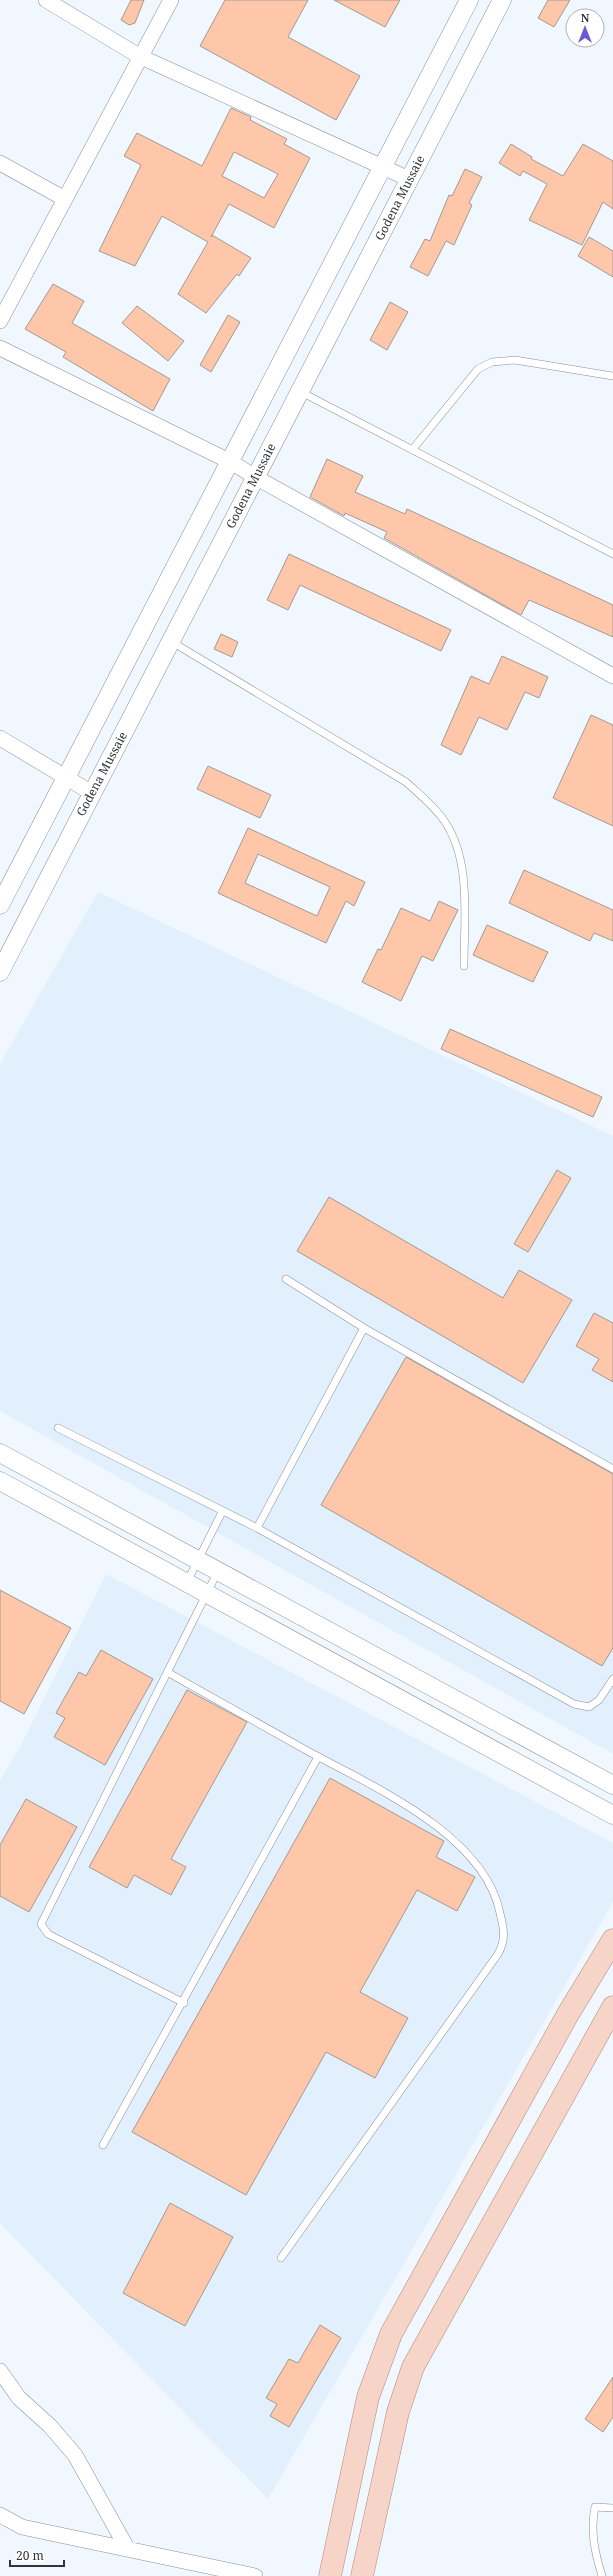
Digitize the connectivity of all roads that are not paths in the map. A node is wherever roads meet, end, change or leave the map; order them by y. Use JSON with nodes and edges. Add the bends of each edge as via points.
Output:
{"nodes":[{"id":1,"x":46,"y":0,"type":"edge"},
{"id":2,"x":171,"y":0,"type":"edge"},
{"id":3,"x":469,"y":0,"type":"edge"},
{"id":4,"x":502,"y":0,"type":"edge"},
{"id":5,"x":139,"y":56,"type":"junction"},
{"id":6,"x":0,"y":163,"type":"edge"},
{"id":7,"x":382,"y":165,"type":"junction"},
{"id":8,"x":409,"y":179,"type":"junction"},
{"id":9,"x":65,"y":199,"type":"junction"},
{"id":10,"x":0,"y":321,"type":"edge"},
{"id":11,"x":0,"y":348,"type":"edge"},
{"id":12,"x":613,"y":376,"type":"edge"},
{"id":13,"x":301,"y":392,"type":"junction"},
{"id":14,"x":412,"y":450,"type":"junction"},
{"id":15,"x":231,"y":462,"type":"junction"},
{"id":16,"x":255,"y":477,"type":"junction"},
{"id":17,"x":613,"y":554,"type":"edge"},
{"id":18,"x":172,"y":642,"type":"junction"},
{"id":19,"x":613,"y":676,"type":"edge"},
{"id":20,"x":0,"y":738,"type":"edge"},
{"id":21,"x":66,"y":778,"type":"junction"},
{"id":22,"x":92,"y":793,"type":"junction"},
{"id":23,"x":0,"y":905,"type":"edge"},
{"id":24,"x":464,"y":966,"type":"dead end"},
{"id":25,"x":0,"y":972,"type":"edge"},
{"id":26,"x":286,"y":1279,"type":"dead end"},
{"id":27,"x":364,"y":1328,"type":"junction"},
{"id":28,"x":58,"y":1428,"type":"dead end"},
{"id":29,"x":0,"y":1453,"type":"edge"},
{"id":30,"x":613,"y":1469,"type":"edge"},
{"id":31,"x":0,"y":1482,"type":"edge"},
{"id":32,"x":222,"y":1512,"type":"junction"},
{"id":33,"x":257,"y":1528,"type":"junction"},
{"id":34,"x":198,"y":1560,"type":"junction"},
{"id":35,"x":218,"y":1571,"type":"junction"},
{"id":36,"x":187,"y":1582,"type":"junction"},
{"id":37,"x":206,"y":1592,"type":"junction"},
{"id":38,"x":167,"y":1672,"type":"junction"},
{"id":39,"x":613,"y":1679,"type":"edge"},
{"id":40,"x":318,"y":1757,"type":"junction"},
{"id":41,"x":613,"y":1785,"type":"edge"},
{"id":42,"x":613,"y":1815,"type":"edge"},
{"id":43,"x":613,"y":1940,"type":"edge"},
{"id":44,"x":184,"y":2004,"type":"junction"},
{"id":45,"x":613,"y":2006,"type":"edge"},
{"id":46,"x":568,"y":2014,"type":"junction"},
{"id":47,"x":598,"y":2032,"type":"junction"},
{"id":48,"x":103,"y":2145,"type":"dead end"},
{"id":49,"x":281,"y":2258,"type":"dead end"},
{"id":50,"x":0,"y":2371,"type":"edge"},
{"id":51,"x":613,"y":2508,"type":"edge"},
{"id":52,"x":0,"y":2514,"type":"edge"},
{"id":53,"x":126,"y":2548,"type":"junction"},
{"id":54,"x":255,"y":2576,"type":"edge"},
{"id":55,"x":330,"y":2576,"type":"edge"},
{"id":56,"x":362,"y":2576,"type":"edge"},
{"id":57,"x":602,"y":2576,"type":"edge"}],
"edges":[{"from":1,"to":5,"type":"street"},
{"from":2,"to":5,"type":"street"},
{"from":3,"to":7,"type":"street"},
{"from":4,"to":8,"type":"street","name":"Godena Mussaie"},
{"from":5,"to":7,"type":"street"},
{"from":5,"to":9,"type":"street"},
{"from":6,"to":9,"type":"street"},
{"from":7,"to":8,"type":"street"},
{"from":7,"to":15,"type":"street"},
{"from":8,"to":13,"type":"street","name":"Godena Mussaie"},
{"from":9,"to":10,"type":"street"},
{"from":11,"to":15,"type":"street"},
{"from":12,"to":14,"type":"lane","via":[[515,360],[492,362],[478,369]]},
{"from":13,"to":14,"type":"lane"},
{"from":13,"to":16,"type":"street","name":"Godena Mussaie"},
{"from":14,"to":17,"type":"lane"},
{"from":15,"to":16,"type":"street"},
{"from":15,"to":21,"type":"street"},
{"from":16,"to":18,"type":"street","name":"Godena Mussaie"},
{"from":16,"to":19,"type":"street"},
{"from":18,"to":22,"type":"street","name":"Godena Mussaie"},
{"from":18,"to":24,"type":"lane","via":[[406,782],[434,809],[444,821],[456,846],[463,880]]},
{"from":20,"to":21,"type":"street"},
{"from":21,"to":22,"type":"street"},
{"from":21,"to":23,"type":"street"},
{"from":22,"to":25,"type":"street","name":"Godena Mussaie"},
{"from":26,"to":27,"type":"lane"},
{"from":27,"to":30,"type":"lane"},
{"from":27,"to":33,"type":"lane"},
{"from":28,"to":32,"type":"lane"},
{"from":29,"to":34,"type":"street"},
{"from":31,"to":36,"type":"street"},
{"from":32,"to":33,"type":"lane"},
{"from":32,"to":34,"type":"lane"},
{"from":33,"to":39,"type":"lane","via":[[574,1704],[589,1707],[599,1700]]},
{"from":34,"to":35,"type":"street"},
{"from":34,"to":36,"type":"lane"},
{"from":35,"to":37,"type":"lane"},
{"from":35,"to":41,"type":"street"},
{"from":36,"to":37,"type":"street"},
{"from":37,"to":38,"type":"lane"},
{"from":37,"to":42,"type":"street"},
{"from":38,"to":40,"type":"lane"},
{"from":38,"to":44,"type":"lane","via":[[41,1924],[48,1934]]},
{"from":40,"to":44,"type":"lane"},
{"from":40,"to":49,"type":"lane","via":[[412,1808],[464,1850],[492,1888],[499,1905],[505,1934],[498,1954]]},
{"from":43,"to":46,"type":"main road"},
{"from":44,"to":48,"type":"lane"},
{"from":45,"to":47,"type":"main road"},
{"from":46,"to":47,"type":"main road"},
{"from":46,"to":55,"type":"main road","via":[[382,2354],[368,2398]]},
{"from":47,"to":56,"type":"main road","via":[[414,2367],[398,2412]]},
{"from":50,"to":53,"type":"street","via":[[19,2398],[50,2426],[75,2455]]},
{"from":51,"to":57,"type":"lane","via":[[595,2507],[592,2521],[594,2549]]},
{"from":52,"to":53,"type":"street","via":[[22,2527]]},
{"from":53,"to":54,"type":"street"}]}
